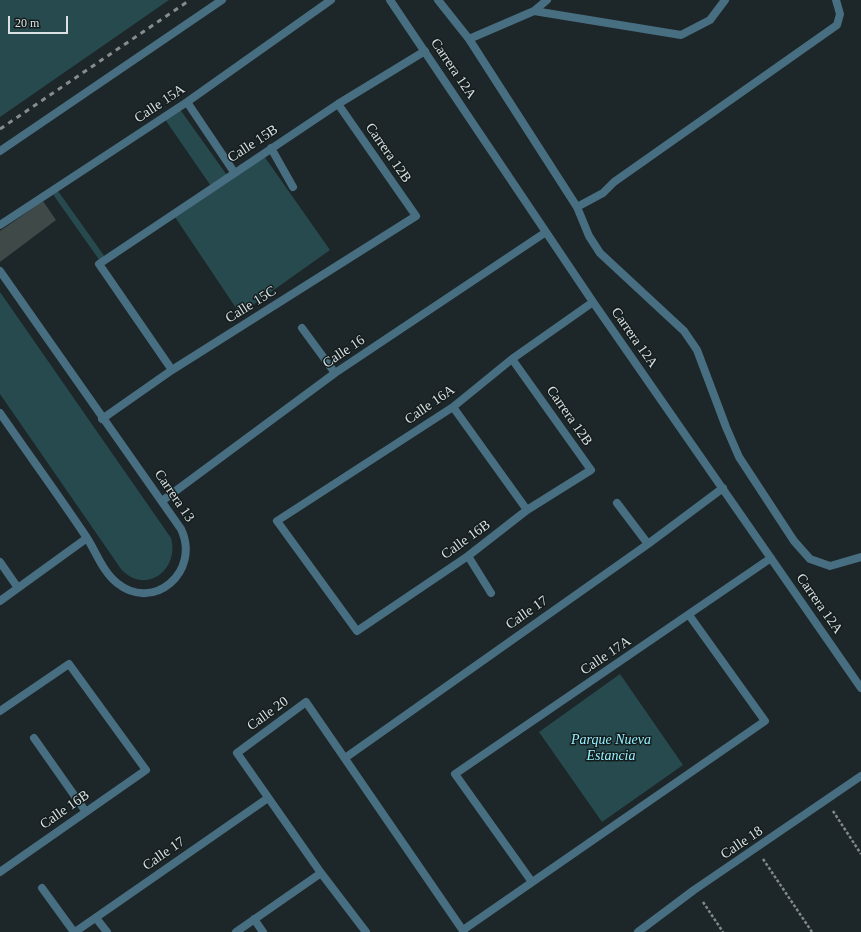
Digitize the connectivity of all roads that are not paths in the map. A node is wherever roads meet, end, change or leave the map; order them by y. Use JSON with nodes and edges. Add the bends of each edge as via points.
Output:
{"nodes":[{"id":1,"x":222,"y":0,"type":"edge"},
{"id":2,"x":331,"y":0,"type":"edge"},
{"id":3,"x":390,"y":0,"type":"edge"},
{"id":4,"x":438,"y":0,"type":"edge"},
{"id":5,"x":547,"y":0,"type":"edge"},
{"id":6,"x":725,"y":0,"type":"edge"},
{"id":7,"x":836,"y":0,"type":"edge"},
{"id":8,"x":534,"y":11,"type":"junction"},
{"id":9,"x":469,"y":39,"type":"junction"},
{"id":10,"x":425,"y":51,"type":"junction"},
{"id":11,"x":187,"y":102,"type":"junction"},
{"id":12,"x":338,"y":104,"type":"junction"},
{"id":13,"x":271,"y":148,"type":"junction"},
{"id":14,"x":0,"y":151,"type":"edge"},
{"id":15,"x":234,"y":172,"type":"junction"},
{"id":16,"x":293,"y":187,"type":"dead end"},
{"id":17,"x":577,"y":207,"type":"junction"},
{"id":18,"x":416,"y":216,"type":"joint"},
{"id":19,"x":0,"y":226,"type":"edge"},
{"id":20,"x":546,"y":232,"type":"junction"},
{"id":21,"x":0,"y":271,"type":"edge"},
{"id":22,"x":593,"y":302,"type":"junction"},
{"id":23,"x":302,"y":328,"type":"dead end"},
{"id":24,"x":512,"y":358,"type":"junction"},
{"id":25,"x":172,"y":370,"type":"junction"},
{"id":26,"x":335,"y":373,"type":"junction"},
{"id":27,"x":453,"y":407,"type":"junction"},
{"id":28,"x":0,"y":413,"type":"edge"},
{"id":29,"x":102,"y":419,"type":"junction"},
{"id":30,"x":591,"y":470,"type":"joint"},
{"id":31,"x":723,"y":488,"type":"junction"},
{"id":32,"x":162,"y":501,"type":"junction"},
{"id":33,"x":617,"y":503,"type":"dead end"},
{"id":34,"x":527,"y":510,"type":"junction"},
{"id":35,"x":87,"y":538,"type":"junction"},
{"id":36,"x":648,"y":544,"type":"junction"},
{"id":37,"x":468,"y":556,"type":"junction"},
{"id":38,"x":861,"y":557,"type":"edge"},
{"id":39,"x":771,"y":558,"type":"junction"},
{"id":40,"x":0,"y":562,"type":"edge"},
{"id":41,"x":18,"y":588,"type":"junction"},
{"id":42,"x":491,"y":593,"type":"dead end"},
{"id":43,"x":0,"y":601,"type":"edge"},
{"id":44,"x":689,"y":615,"type":"junction"},
{"id":45,"x":357,"y":631,"type":"joint"},
{"id":46,"x":861,"y":688,"type":"edge"},
{"id":47,"x":0,"y":711,"type":"edge"},
{"id":48,"x":34,"y":738,"type":"dead end"},
{"id":49,"x":345,"y":758,"type":"junction"},
{"id":50,"x":861,"y":776,"type":"edge"},
{"id":51,"x":268,"y":798,"type":"junction"},
{"id":52,"x":86,"y":812,"type":"junction"},
{"id":53,"x":0,"y":872,"type":"edge"},
{"id":54,"x":321,"y":873,"type":"junction"},
{"id":55,"x":532,"y":882,"type":"junction"},
{"id":56,"x":42,"y":888,"type":"dead end"},
{"id":57,"x":96,"y":918,"type":"junction"},
{"id":58,"x":254,"y":919,"type":"junction"},
{"id":59,"x":463,"y":931,"type":"edge"},
{"id":60,"x":75,"y":932,"type":"edge"},
{"id":61,"x":107,"y":932,"type":"edge"},
{"id":62,"x":236,"y":932,"type":"edge"},
{"id":63,"x":263,"y":932,"type":"edge"},
{"id":64,"x":366,"y":932,"type":"edge"},
{"id":65,"x":638,"y":932,"type":"edge"}],
"edges":[{"from":1,"to":14,"type":"street"},
{"from":2,"to":11,"type":"street","name":"Calle 15A"},
{"from":3,"to":10,"type":"street","name":"Carrera 12A"},
{"from":4,"to":9,"type":"street"},
{"from":5,"to":8,"type":"street"},
{"from":6,"to":8,"type":"street","via":[[710,20],[681,35]]},
{"from":7,"to":17,"type":"street","via":[[840,14],[837,25],[602,193]]},
{"from":8,"to":9,"type":"street"},
{"from":9,"to":17,"type":"street"},
{"from":10,"to":12,"type":"street","name":"Calle 15B"},
{"from":10,"to":20,"type":"street","name":"Carrera 12A"},
{"from":11,"to":15,"type":"street"},
{"from":11,"to":19,"type":"street","name":"Calle 15A"},
{"from":12,"to":13,"type":"street","name":"Calle 15B"},
{"from":12,"to":18,"type":"street","name":"Carrera 12B"},
{"from":13,"to":15,"type":"street","name":"Calle 15B"},
{"from":13,"to":16,"type":"street"},
{"from":15,"to":25,"type":"street","name":"Calle 15B","via":[[99,264]]},
{"from":17,"to":38,"type":"street","via":[[589,236],[600,253],[684,331],[697,350],[739,457],[794,541],[810,559],[830,566]]},
{"from":18,"to":25,"type":"street","name":"Calle 15C"},
{"from":20,"to":22,"type":"street","name":"Carrera 12A"},
{"from":20,"to":26,"type":"street","name":"Calle 16"},
{"from":21,"to":29,"type":"street","name":"Carrera 13"},
{"from":22,"to":24,"type":"street","name":"Calle 16A"},
{"from":22,"to":31,"type":"street","name":"Carrera 12A"},
{"from":23,"to":26,"type":"street"},
{"from":24,"to":27,"type":"street","name":"Calle 16A"},
{"from":24,"to":30,"type":"street","name":"Carrera 12B"},
{"from":25,"to":29,"type":"street","name":"Calle 15C"},
{"from":26,"to":32,"type":"street","name":"Calle 16"},
{"from":27,"to":34,"type":"street"},
{"from":27,"to":45,"type":"street","name":"Calle 16A","via":[[277,521]]},
{"from":28,"to":35,"type":"street","name":"Carrera 13"},
{"from":29,"to":32,"type":"street","name":"Carrera 13"},
{"from":30,"to":34,"type":"street","name":"Calle 16B"},
{"from":31,"to":36,"type":"street","name":"Calle 17"},
{"from":31,"to":39,"type":"street","name":"Carrera 12A"},
{"from":32,"to":35,"type":"street","name":"Carrera 13","via":[[181,529],[187,551],[181,572],[161,589],[134,592],[118,584],[111,578]]},
{"from":33,"to":36,"type":"street"},
{"from":34,"to":37,"type":"street","name":"Calle 16B"},
{"from":35,"to":41,"type":"street"},
{"from":36,"to":49,"type":"street","name":"Calle 17"},
{"from":37,"to":42,"type":"street"},
{"from":37,"to":45,"type":"street","name":"Calle 16B"},
{"from":39,"to":44,"type":"street","name":"Calle 17A"},
{"from":39,"to":46,"type":"street","name":"Carrera 12A"},
{"from":40,"to":41,"type":"street"},
{"from":41,"to":43,"type":"street"},
{"from":44,"to":55,"type":"street","via":[[765,721]]},
{"from":44,"to":55,"type":"street","name":"Calle 17A","via":[[455,774]]},
{"from":47,"to":52,"type":"street","name":"Calle 16B","via":[[69,664],[146,770]]},
{"from":48,"to":52,"type":"street"},
{"from":49,"to":51,"type":"street","name":"Calle 20","via":[[306,702],[237,753]]},
{"from":49,"to":59,"type":"street","name":"Calle 20"},
{"from":50,"to":65,"type":"street","name":"Calle 18","via":[[694,890]]},
{"from":51,"to":54,"type":"street","name":"Calle 20"},
{"from":51,"to":57,"type":"street","name":"Calle 17"},
{"from":52,"to":53,"type":"street","name":"Calle 16B"},
{"from":54,"to":58,"type":"street"},
{"from":54,"to":64,"type":"street","name":"Calle 20"},
{"from":55,"to":59,"type":"street"},
{"from":56,"to":60,"type":"street"},
{"from":57,"to":60,"type":"street","name":"Calle 17"},
{"from":57,"to":61,"type":"street"},
{"from":58,"to":62,"type":"street"},
{"from":58,"to":63,"type":"street"}]}
